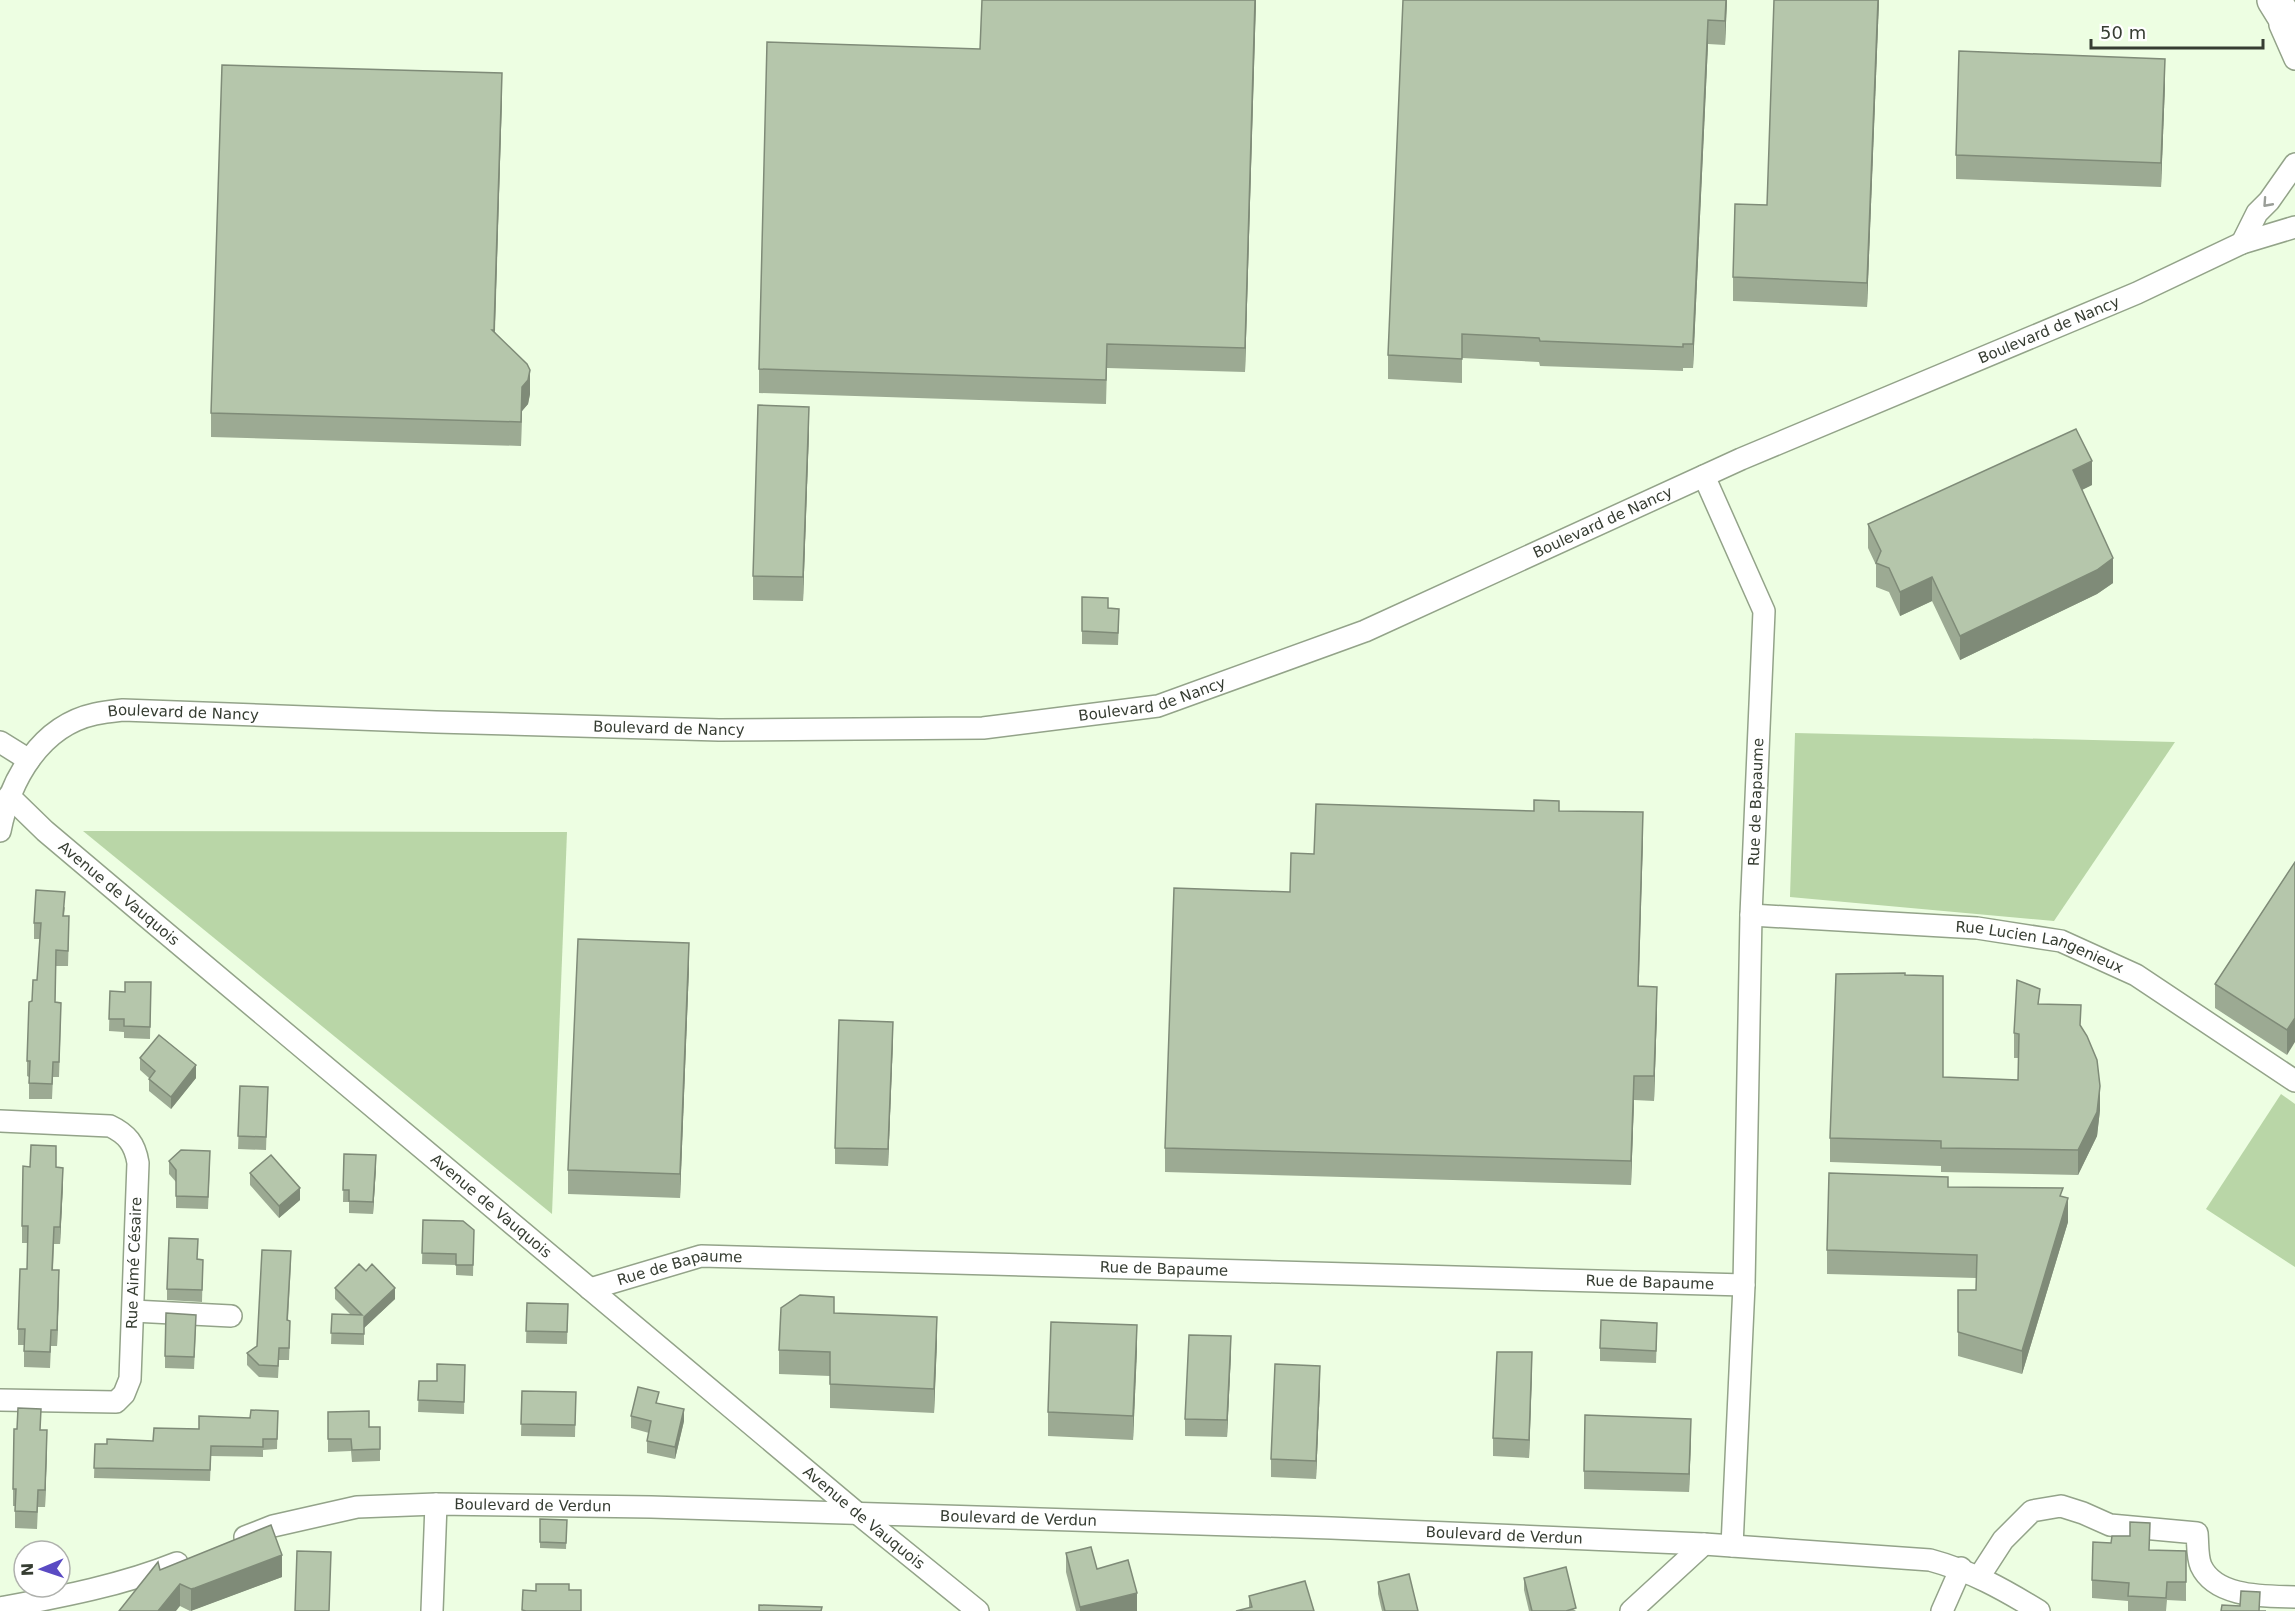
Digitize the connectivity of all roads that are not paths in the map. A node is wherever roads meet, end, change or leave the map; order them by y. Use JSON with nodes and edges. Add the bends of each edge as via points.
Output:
{"nodes":[{"id":1,"x":2269,"y":0,"type":"edge"},
{"id":2,"x":2274,"y":0,"type":"edge"},
{"id":3,"x":2295,"y":34,"type":"edge"},
{"id":4,"x":2295,"y":59,"type":"edge"},
{"id":5,"x":2295,"y":164,"type":"edge"},
{"id":6,"x":2295,"y":227,"type":"edge"},
{"id":7,"x":2242,"y":243,"type":"junction"},
{"id":8,"x":1704,"y":476,"type":"junction"},
{"id":9,"x":0,"y":742,"type":"edge"},
{"id":10,"x":29,"y":760,"type":"junction"},
{"id":11,"x":8,"y":785,"type":"edge"},
{"id":12,"x":0,"y":831,"type":"edge"},
{"id":13,"x":1751,"y":915,"type":"junction"},
{"id":14,"x":2295,"y":1081,"type":"edge"},
{"id":15,"x":0,"y":1121,"type":"edge"},
{"id":16,"x":1744,"y":1285,"type":"junction"},
{"id":17,"x":590,"y":1289,"type":"junction"},
{"id":18,"x":133,"y":1311,"type":"junction"},
{"id":19,"x":231,"y":1316,"type":"dead end"},
{"id":20,"x":0,"y":1400,"type":"edge"},
{"id":21,"x":436,"y":1504,"type":"junction"},
{"id":22,"x":857,"y":1514,"type":"junction"},
{"id":23,"x":1704,"y":1544,"type":"junction"},
{"id":24,"x":221,"y":1546,"type":"edge"},
{"id":25,"x":1731,"y":1546,"type":"junction"},
{"id":26,"x":191,"y":1558,"type":"edge"},
{"id":27,"x":1970,"y":1572,"type":"junction"},
{"id":28,"x":2295,"y":1597,"type":"edge"},
{"id":29,"x":958,"y":1604,"type":"edge"},
{"id":30,"x":0,"y":1608,"type":"edge"},
{"id":31,"x":432,"y":1611,"type":"edge"},
{"id":32,"x":978,"y":1611,"type":"edge"},
{"id":33,"x":1631,"y":1611,"type":"edge"},
{"id":34,"x":1942,"y":1611,"type":"edge"},
{"id":35,"x":2039,"y":1611,"type":"edge"}],
"edges":[{"from":1,"to":4,"type":"street"},
{"from":2,"to":3,"type":"main road"},
{"from":5,"to":7,"type":"street","one_way":true,"via":[[2257,213]]},
{"from":6,"to":7,"type":"street","name":"Boulevard de Nancy"},
{"from":7,"to":8,"type":"street","name":"Boulevard de Nancy","via":[[2137,293]]},
{"from":8,"to":10,"type":"street","name":"Boulevard de Nancy","via":[[1365,631],[1158,706],[983,728],[719,730],[123,710],[95,714],[64,726]]},
{"from":8,"to":13,"type":"street","name":"Rue de Bapaume","via":[[1764,611]]},
{"from":9,"to":10,"type":"street"},
{"from":10,"to":11,"type":"street","name":"Boulevard de Nancy"},
{"from":11,"to":12,"type":"street","name":"Boulevard de Nancy"},
{"from":11,"to":17,"type":"street","name":"Avenue de Vauquois","via":[[45,831]]},
{"from":13,"to":14,"type":"street","name":"Rue Lucien Langenieux","via":[[1977,928],[2061,941],[2136,975]]},
{"from":13,"to":16,"type":"street","name":"Rue de Bapaume"},
{"from":15,"to":18,"type":"street","name":"Rue Aimé Césaire","via":[[110,1126],[130,1140],[138,1163]]},
{"from":16,"to":17,"type":"street","name":"Rue de Bapaume","via":[[701,1256]]},
{"from":16,"to":25,"type":"street","name":"Rue de Bapaume"},
{"from":17,"to":22,"type":"street","name":"Avenue de Vauquois"},
{"from":18,"to":19,"type":"street"},
{"from":18,"to":20,"type":"street","name":"Rue Aimé Césaire","via":[[130,1379],[116,1402]]},
{"from":21,"to":22,"type":"street","name":"Boulevard de Verdun"},
{"from":21,"to":24,"type":"street","name":"Boulevard de Verdun","via":[[357,1507],[273,1526]]},
{"from":21,"to":31,"type":"street"},
{"from":22,"to":23,"type":"street","name":"Boulevard de Verdun"},
{"from":22,"to":29,"type":"street","name":"Avenue de Vauquois"},
{"from":23,"to":25,"type":"street","name":"Boulevard de Verdun"},
{"from":23,"to":33,"type":"street"},
{"from":25,"to":27,"type":"street","name":"Boulevard de Verdun","via":[[1930,1560]]},
{"from":26,"to":30,"type":"street","via":[[63,1596]]},
{"from":27,"to":28,"type":"street","via":[[2032,1511],[2061,1506],[2110,1525],[2197,1533],[2200,1564],[2210,1579],[2232,1591]]},
{"from":27,"to":34,"type":"street"},
{"from":27,"to":35,"type":"street","name":"Boulevard de Verdun"},
{"from":29,"to":32,"type":"street","name":"Avenue de Vauquois"}]}
